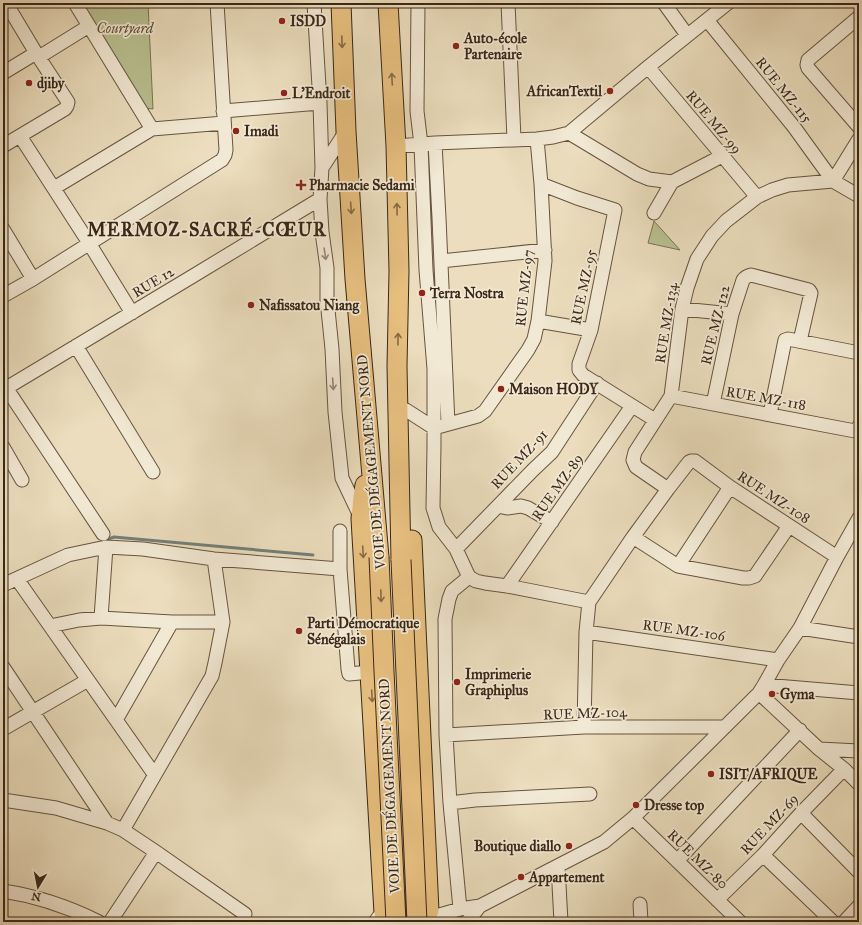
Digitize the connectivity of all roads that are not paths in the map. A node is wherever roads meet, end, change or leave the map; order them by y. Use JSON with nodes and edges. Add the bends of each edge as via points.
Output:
{"nodes":[{"id":1,"x":6,"y":3,"type":"edge"},
{"id":2,"x":75,"y":3,"type":"edge"},
{"id":3,"x":217,"y":3,"type":"edge"},
{"id":4,"x":314,"y":3,"type":"edge"},
{"id":5,"x":341,"y":3,"type":"edge"},
{"id":6,"x":388,"y":3,"type":"edge"},
{"id":7,"x":418,"y":3,"type":"edge"},
{"id":8,"x":508,"y":3,"type":"edge"},
{"id":9,"x":664,"y":3,"type":"edge"},
{"id":10,"x":728,"y":3,"type":"edge"},
{"id":11,"x":859,"y":17,"type":"edge"},
{"id":12,"x":707,"y":20,"type":"junction"},
{"id":13,"x":89,"y":26,"type":"junction"},
{"id":14,"x":687,"y":35,"type":"junction"},
{"id":15,"x":38,"y":55,"type":"junction"},
{"id":16,"x":648,"y":67,"type":"junction"},
{"id":17,"x":3,"y":73,"type":"edge"},
{"id":18,"x":320,"y":103,"type":"junction"},
{"id":19,"x":224,"y":117,"type":"junction"},
{"id":20,"x":859,"y":127,"type":"edge"},
{"id":21,"x":152,"y":129,"type":"junction"},
{"id":22,"x":346,"y":131,"type":"junction"},
{"id":23,"x":569,"y":133,"type":"junction"},
{"id":24,"x":20,"y":136,"type":"junction"},
{"id":25,"x":514,"y":139,"type":"junction"},
{"id":26,"x":537,"y":139,"type":"junction"},
{"id":27,"x":859,"y":139,"type":"edge"},
{"id":28,"x":435,"y":143,"type":"junction"},
{"id":29,"x":420,"y":145,"type":"junction"},
{"id":30,"x":3,"y":146,"type":"edge"},
{"id":31,"x":396,"y":146,"type":"junction"},
{"id":32,"x":722,"y":156,"type":"junction"},
{"id":33,"x":322,"y":168,"type":"junction"},
{"id":34,"x":833,"y":181,"type":"junction"},
{"id":35,"x":672,"y":182,"type":"junction"},
{"id":36,"x":541,"y":184,"type":"junction"},
{"id":37,"x":54,"y":188,"type":"junction"},
{"id":38,"x":859,"y":196,"type":"edge"},
{"id":39,"x":757,"y":197,"type":"junction"},
{"id":40,"x":320,"y":199,"type":"junction"},
{"id":41,"x":654,"y":213,"type":"dead end"},
{"id":42,"x":3,"y":229,"type":"edge"},
{"id":43,"x":89,"y":243,"type":"junction"},
{"id":44,"x":545,"y":250,"type":"junction"},
{"id":45,"x":440,"y":261,"type":"junction"},
{"id":46,"x":33,"y":279,"type":"junction"},
{"id":47,"x":3,"y":296,"type":"edge"},
{"id":48,"x":682,"y":308,"type":"junction"},
{"id":49,"x":132,"y":313,"type":"junction"},
{"id":50,"x":732,"y":314,"type":"junction"},
{"id":51,"x":538,"y":321,"type":"junction"},
{"id":52,"x":592,"y":330,"type":"junction"},
{"id":53,"x":800,"y":341,"type":"junction"},
{"id":54,"x":76,"y":346,"type":"junction"},
{"id":55,"x":859,"y":353,"type":"edge"},
{"id":56,"x":397,"y":366,"type":"junction"},
{"id":57,"x":597,"y":384,"type":"junction"},
{"id":58,"x":4,"y":387,"type":"edge"},
{"id":59,"x":671,"y":396,"type":"junction"},
{"id":60,"x":713,"y":404,"type":"junction"},
{"id":61,"x":632,"y":406,"type":"junction"},
{"id":62,"x":406,"y":410,"type":"junction"},
{"id":63,"x":770,"y":414,"type":"junction"},
{"id":64,"x":655,"y":420,"type":"junction"},
{"id":65,"x":448,"y":424,"type":"junction"},
{"id":66,"x":434,"y":428,"type":"junction"},
{"id":67,"x":857,"y":428,"type":"edge"},
{"id":68,"x":3,"y":447,"type":"edge"},
{"id":69,"x":371,"y":458,"type":"junction"},
{"id":70,"x":153,"y":472,"type":"dead end"},
{"id":71,"x":22,"y":480,"type":"dead end"},
{"id":72,"x":730,"y":487,"type":"junction"},
{"id":73,"x":668,"y":489,"type":"junction"},
{"id":74,"x":498,"y":506,"type":"junction"},
{"id":75,"x":859,"y":518,"type":"edge"},
{"id":76,"x":361,"y":519,"type":"junction"},
{"id":77,"x":552,"y":522,"type":"junction"},
{"id":78,"x":789,"y":526,"type":"junction"},
{"id":79,"x":340,"y":531,"type":"dead end"},
{"id":80,"x":103,"y":534,"type":"dead end"},
{"id":81,"x":633,"y":537,"type":"junction"},
{"id":82,"x":106,"y":547,"type":"junction"},
{"id":83,"x":456,"y":549,"type":"junction"},
{"id":84,"x":837,"y":557,"type":"junction"},
{"id":85,"x":214,"y":559,"type":"junction"},
{"id":86,"x":678,"y":566,"type":"junction"},
{"id":87,"x":340,"y":569,"type":"junction"},
{"id":88,"x":469,"y":577,"type":"junction"},
{"id":89,"x":17,"y":579,"type":"junction"},
{"id":90,"x":3,"y":585,"type":"edge"},
{"id":91,"x":507,"y":586,"type":"junction"},
{"id":92,"x":589,"y":602,"type":"junction"},
{"id":93,"x":101,"y":618,"type":"junction"},
{"id":94,"x":172,"y":622,"type":"junction"},
{"id":95,"x":222,"y":622,"type":"junction"},
{"id":96,"x":50,"y":626,"type":"junction"},
{"id":97,"x":800,"y":628,"type":"junction"},
{"id":98,"x":586,"y":632,"type":"junction"},
{"id":99,"x":859,"y":637,"type":"edge"},
{"id":100,"x":778,"y":660,"type":"junction"},
{"id":101,"x":3,"y":667,"type":"edge"},
{"id":102,"x":370,"y":672,"type":"junction"},
{"id":103,"x":88,"y":680,"type":"junction"},
{"id":104,"x":761,"y":689,"type":"junction"},
{"id":105,"x":859,"y":693,"type":"edge"},
{"id":106,"x":32,"y":711,"type":"junction"},
{"id":107,"x":116,"y":720,"type":"junction"},
{"id":108,"x":584,"y":727,"type":"junction"},
{"id":109,"x":725,"y":727,"type":"junction"},
{"id":110,"x":3,"y":729,"type":"edge"},
{"id":111,"x":800,"y":730,"type":"junction"},
{"id":112,"x":446,"y":735,"type":"junction"},
{"id":113,"x":820,"y":749,"type":"junction"},
{"id":114,"x":859,"y":751,"type":"edge"},
{"id":115,"x":844,"y":769,"type":"junction"},
{"id":116,"x":154,"y":774,"type":"junction"},
{"id":117,"x":859,"y":784,"type":"edge"},
{"id":118,"x":590,"y":794,"type":"dead end"},
{"id":119,"x":3,"y":800,"type":"edge"},
{"id":120,"x":450,"y":803,"type":"junction"},
{"id":121,"x":801,"y":813,"type":"junction"},
{"id":122,"x":633,"y":818,"type":"junction"},
{"id":123,"x":108,"y":823,"type":"junction"},
{"id":124,"x":123,"y":830,"type":"junction"},
{"id":125,"x":156,"y":852,"type":"junction"},
{"id":126,"x":763,"y":855,"type":"junction"},
{"id":127,"x":678,"y":861,"type":"junction"},
{"id":128,"x":558,"y":866,"type":"junction"},
{"id":129,"x":859,"y":872,"type":"edge"},
{"id":130,"x":3,"y":891,"type":"edge"},
{"id":131,"x":717,"y":900,"type":"junction"},
{"id":132,"x":640,"y":904,"type":"dead end"},
{"id":133,"x":480,"y":906,"type":"junction"},
{"id":134,"x":859,"y":906,"type":"edge"},
{"id":135,"x":460,"y":909,"type":"junction"},
{"id":136,"x":245,"y":914,"type":"dead end"},
{"id":137,"x":431,"y":918,"type":"edge"},
{"id":138,"x":385,"y":919,"type":"edge"},
{"id":139,"x":99,"y":922,"type":"edge"},
{"id":140,"x":110,"y":922,"type":"edge"},
{"id":141,"x":467,"y":922,"type":"edge"},
{"id":142,"x":561,"y":922,"type":"edge"},
{"id":143,"x":640,"y":922,"type":"edge"},
{"id":144,"x":740,"y":922,"type":"edge"},
{"id":145,"x":832,"y":922,"type":"edge"},
{"id":146,"x":844,"y":922,"type":"edge"}],
"edges":[{"from":1,"to":15,"type":"street"},
{"from":2,"to":13,"type":"street"},
{"from":3,"to":19,"type":"street"},
{"from":4,"to":18,"type":"street"},
{"from":5,"to":22,"type":"highway","name":"VOIE DE DÉGAGEMENT NORD","one_way":true},
{"from":31,"to":6,"type":"highway","name":"VOIE DE DÉGAGEMENT NORD","one_way":true},
{"from":7,"to":29,"type":"street","via":[[417,111]]},
{"from":8,"to":25,"type":"street"},
{"from":9,"to":14,"type":"street"},
{"from":10,"to":12,"type":"street"},
{"from":11,"to":20,"type":"street","via":[[807,62],[808,68]]},
{"from":12,"to":14,"type":"street"},
{"from":12,"to":34,"type":"street","name":"RUE MZ-115"},
{"from":13,"to":15,"type":"street"},
{"from":13,"to":21,"type":"street"},
{"from":14,"to":16,"type":"street"},
{"from":15,"to":17,"type":"street"},
{"from":15,"to":24,"type":"street","via":[[68,102],[65,109]]},
{"from":16,"to":23,"type":"street"},
{"from":16,"to":32,"type":"street","name":"RUE MZ-99"},
{"from":18,"to":19,"type":"street"},
{"from":18,"to":33,"type":"street"},
{"from":19,"to":21,"type":"street"},
{"from":19,"to":43,"type":"street","via":[[226,150],[222,160]]},
{"from":21,"to":37,"type":"street"},
{"from":22,"to":33,"type":"street"},
{"from":22,"to":69,"type":"highway","name":"VOIE DE DÉGAGEMENT NORD","one_way":true,"via":[[355,279]]},
{"from":23,"to":26,"type":"street"},
{"from":23,"to":35,"type":"street","via":[[637,174],[649,179]]},
{"from":24,"to":30,"type":"street"},
{"from":24,"to":37,"type":"street"},
{"from":25,"to":26,"type":"street"},
{"from":25,"to":28,"type":"street"},
{"from":26,"to":36,"type":"street","name":"RUE MZ-97"},
{"from":27,"to":34,"type":"street"},
{"from":28,"to":29,"type":"street"},
{"from":28,"to":45,"type":"street"},
{"from":29,"to":31,"type":"street"},
{"from":29,"to":66,"type":"street","via":[[434,369]]},
{"from":56,"to":31,"type":"highway","name":"VOIE DE DÉGAGEMENT NORD","one_way":true,"via":[[399,271]]},
{"from":32,"to":35,"type":"street"},
{"from":32,"to":39,"type":"street","name":"RUE MZ-99"},
{"from":33,"to":40,"type":"street"},
{"from":34,"to":38,"type":"street"},
{"from":34,"to":39,"type":"street","name":"RUE MZ-134","via":[[788,185]]},
{"from":35,"to":41,"type":"street"},
{"from":36,"to":44,"type":"street","name":"RUE MZ-97"},
{"from":36,"to":52,"type":"street","name":"RUE MZ-95","via":[[615,210]]},
{"from":37,"to":43,"type":"street"},
{"from":39,"to":48,"type":"street","name":"RUE MZ-134","via":[[726,221],[712,236],[697,259]]},
{"from":40,"to":49,"type":"street","name":"RUE 12"},
{"from":40,"to":76,"type":"street","one_way":true,"via":[[342,478]]},
{"from":42,"to":46,"type":"street"},
{"from":43,"to":46,"type":"street"},
{"from":43,"to":49,"type":"street"},
{"from":44,"to":45,"type":"street"},
{"from":44,"to":51,"type":"street","name":"RUE MZ-97"},
{"from":45,"to":65,"type":"street"},
{"from":46,"to":47,"type":"street"},
{"from":48,"to":50,"type":"street"},
{"from":48,"to":59,"type":"street","name":"RUE MZ-134"},
{"from":49,"to":54,"type":"street","name":"RUE 12"},
{"from":50,"to":53,"type":"street","name":"RUE MZ-122","via":[[743,280],[751,275],[809,290],[811,293]]},
{"from":50,"to":60,"type":"street","name":"RUE MZ-122"},
{"from":51,"to":52,"type":"street"},
{"from":51,"to":65,"type":"street","name":"RUE MZ-97","via":[[534,339],[528,350],[485,411],[478,416]]},
{"from":52,"to":57,"type":"street","name":"RUE MZ-95","via":[[579,370]]},
{"from":53,"to":55,"type":"street"},
{"from":53,"to":63,"type":"street","via":[[786,340]]},
{"from":54,"to":58,"type":"street","name":"RUE 12"},
{"from":54,"to":70,"type":"street"},
{"from":56,"to":62,"type":"highway"},
{"from":56,"to":137,"type":"highway","name":"VOIE DE DÉGAGEMENT NORD","bridge":true,"via":[[401,560]]},
{"from":57,"to":61,"type":"street"},
{"from":57,"to":74,"type":"street","name":"RUE MZ-91","via":[[552,452]]},
{"from":58,"to":80,"type":"street"},
{"from":59,"to":60,"type":"street","name":"RUE MZ-118"},
{"from":59,"to":64,"type":"street","name":"RUE MZ-134"},
{"from":60,"to":63,"type":"street","name":"RUE MZ-118"},
{"from":61,"to":64,"type":"street"},
{"from":61,"to":77,"type":"street","name":"RUE MZ-89"},
{"from":62,"to":66,"type":"street"},
{"from":62,"to":137,"type":"highway"},
{"from":63,"to":67,"type":"street","name":"RUE MZ-118"},
{"from":64,"to":73,"type":"street","name":"RUE MZ-134","via":[[635,452],[633,460],[636,467]]},
{"from":65,"to":66,"type":"street","name":"RUE MZ-97"},
{"from":66,"to":83,"type":"street","via":[[433,508],[439,527]]},
{"from":68,"to":71,"type":"street"},
{"from":69,"to":76,"type":"highway"},
{"from":69,"to":138,"type":"highway","name":"VOIE DE DÉGAGEMENT NORD","one_way":true,"bridge":true,"via":[[384,671]]},
{"from":72,"to":73,"type":"street","name":"RUE MZ-108","via":[[691,460]]},
{"from":72,"to":78,"type":"street","name":"RUE MZ-108"},
{"from":72,"to":86,"type":"street"},
{"from":73,"to":81,"type":"street"},
{"from":74,"to":77,"type":"street","via":[[528,508]]},
{"from":74,"to":83,"type":"street","name":"RUE MZ-91"},
{"from":75,"to":84,"type":"street"},
{"from":76,"to":102,"type":"highway","one_way":true},
{"from":77,"to":91,"type":"street","name":"RUE MZ-89"},
{"from":78,"to":84,"type":"street","name":"RUE MZ-108"},
{"from":78,"to":86,"type":"street","via":[[755,576],[743,578]]},
{"from":79,"to":87,"type":"street"},
{"from":81,"to":86,"type":"street"},
{"from":81,"to":92,"type":"street"},
{"from":82,"to":85,"type":"street","via":[[143,549]]},
{"from":82,"to":89,"type":"street","via":[[68,555]]},
{"from":82,"to":93,"type":"street"},
{"from":83,"to":88,"type":"street"},
{"from":84,"to":97,"type":"street"},
{"from":85,"to":87,"type":"street"},
{"from":85,"to":95,"type":"street"},
{"from":87,"to":102,"type":"street","via":[[349,674]]},
{"from":88,"to":91,"type":"street","via":[[476,581]]},
{"from":88,"to":112,"type":"street","via":[[452,591],[445,619]]},
{"from":89,"to":90,"type":"street"},
{"from":89,"to":96,"type":"street"},
{"from":91,"to":92,"type":"street"},
{"from":92,"to":98,"type":"street"},
{"from":93,"to":94,"type":"street"},
{"from":93,"to":96,"type":"street"},
{"from":94,"to":95,"type":"street"},
{"from":94,"to":107,"type":"street"},
{"from":95,"to":116,"type":"street","via":[[212,676]]},
{"from":96,"to":103,"type":"street"},
{"from":97,"to":99,"type":"street"},
{"from":97,"to":100,"type":"street"},
{"from":98,"to":100,"type":"street","name":"RUE MZ-106"},
{"from":98,"to":108,"type":"street"},
{"from":100,"to":104,"type":"street"},
{"from":101,"to":106,"type":"street"},
{"from":102,"to":138,"type":"highway","one_way":true},
{"from":103,"to":106,"type":"street"},
{"from":103,"to":107,"type":"street"},
{"from":104,"to":105,"type":"street"},
{"from":104,"to":109,"type":"street"},
{"from":104,"to":111,"type":"street"},
{"from":106,"to":110,"type":"street"},
{"from":106,"to":123,"type":"street"},
{"from":107,"to":116,"type":"street"},
{"from":108,"to":109,"type":"street","name":"RUE MZ-104"},
{"from":108,"to":112,"type":"street","name":"RUE MZ-104"},
{"from":109,"to":122,"type":"street"},
{"from":111,"to":113,"type":"street"},
{"from":111,"to":127,"type":"street"},
{"from":112,"to":120,"type":"street"},
{"from":113,"to":114,"type":"street"},
{"from":113,"to":115,"type":"street"},
{"from":115,"to":117,"type":"street"},
{"from":115,"to":121,"type":"street","name":"RUE MZ-69"},
{"from":116,"to":124,"type":"street"},
{"from":118,"to":120,"type":"street"},
{"from":119,"to":123,"type":"street","via":[[56,808]]},
{"from":120,"to":135,"type":"street"},
{"from":121,"to":126,"type":"street","name":"RUE MZ-69"},
{"from":121,"to":129,"type":"street"},
{"from":122,"to":127,"type":"street","name":"RUE MZ-80"},
{"from":122,"to":128,"type":"street","via":[[604,842]]},
{"from":123,"to":124,"type":"street"},
{"from":124,"to":125,"type":"street"},
{"from":125,"to":136,"type":"street"},
{"from":125,"to":140,"type":"street"},
{"from":126,"to":131,"type":"street","name":"RUE MZ-69"},
{"from":126,"to":145,"type":"street"},
{"from":127,"to":131,"type":"street","name":"RUE MZ-80"},
{"from":128,"to":133,"type":"street"},
{"from":128,"to":142,"type":"street"},
{"from":130,"to":139,"type":"street","via":[[49,902]]},
{"from":131,"to":144,"type":"street","name":"RUE MZ-80"},
{"from":132,"to":143,"type":"street"},
{"from":133,"to":135,"type":"street"},
{"from":133,"to":141,"type":"street"},
{"from":134,"to":146,"type":"street"},
{"from":135,"to":137,"type":"street"},
{"from":137,"to":138,"type":"street","via":[[419,908],[389,911]]}]}
